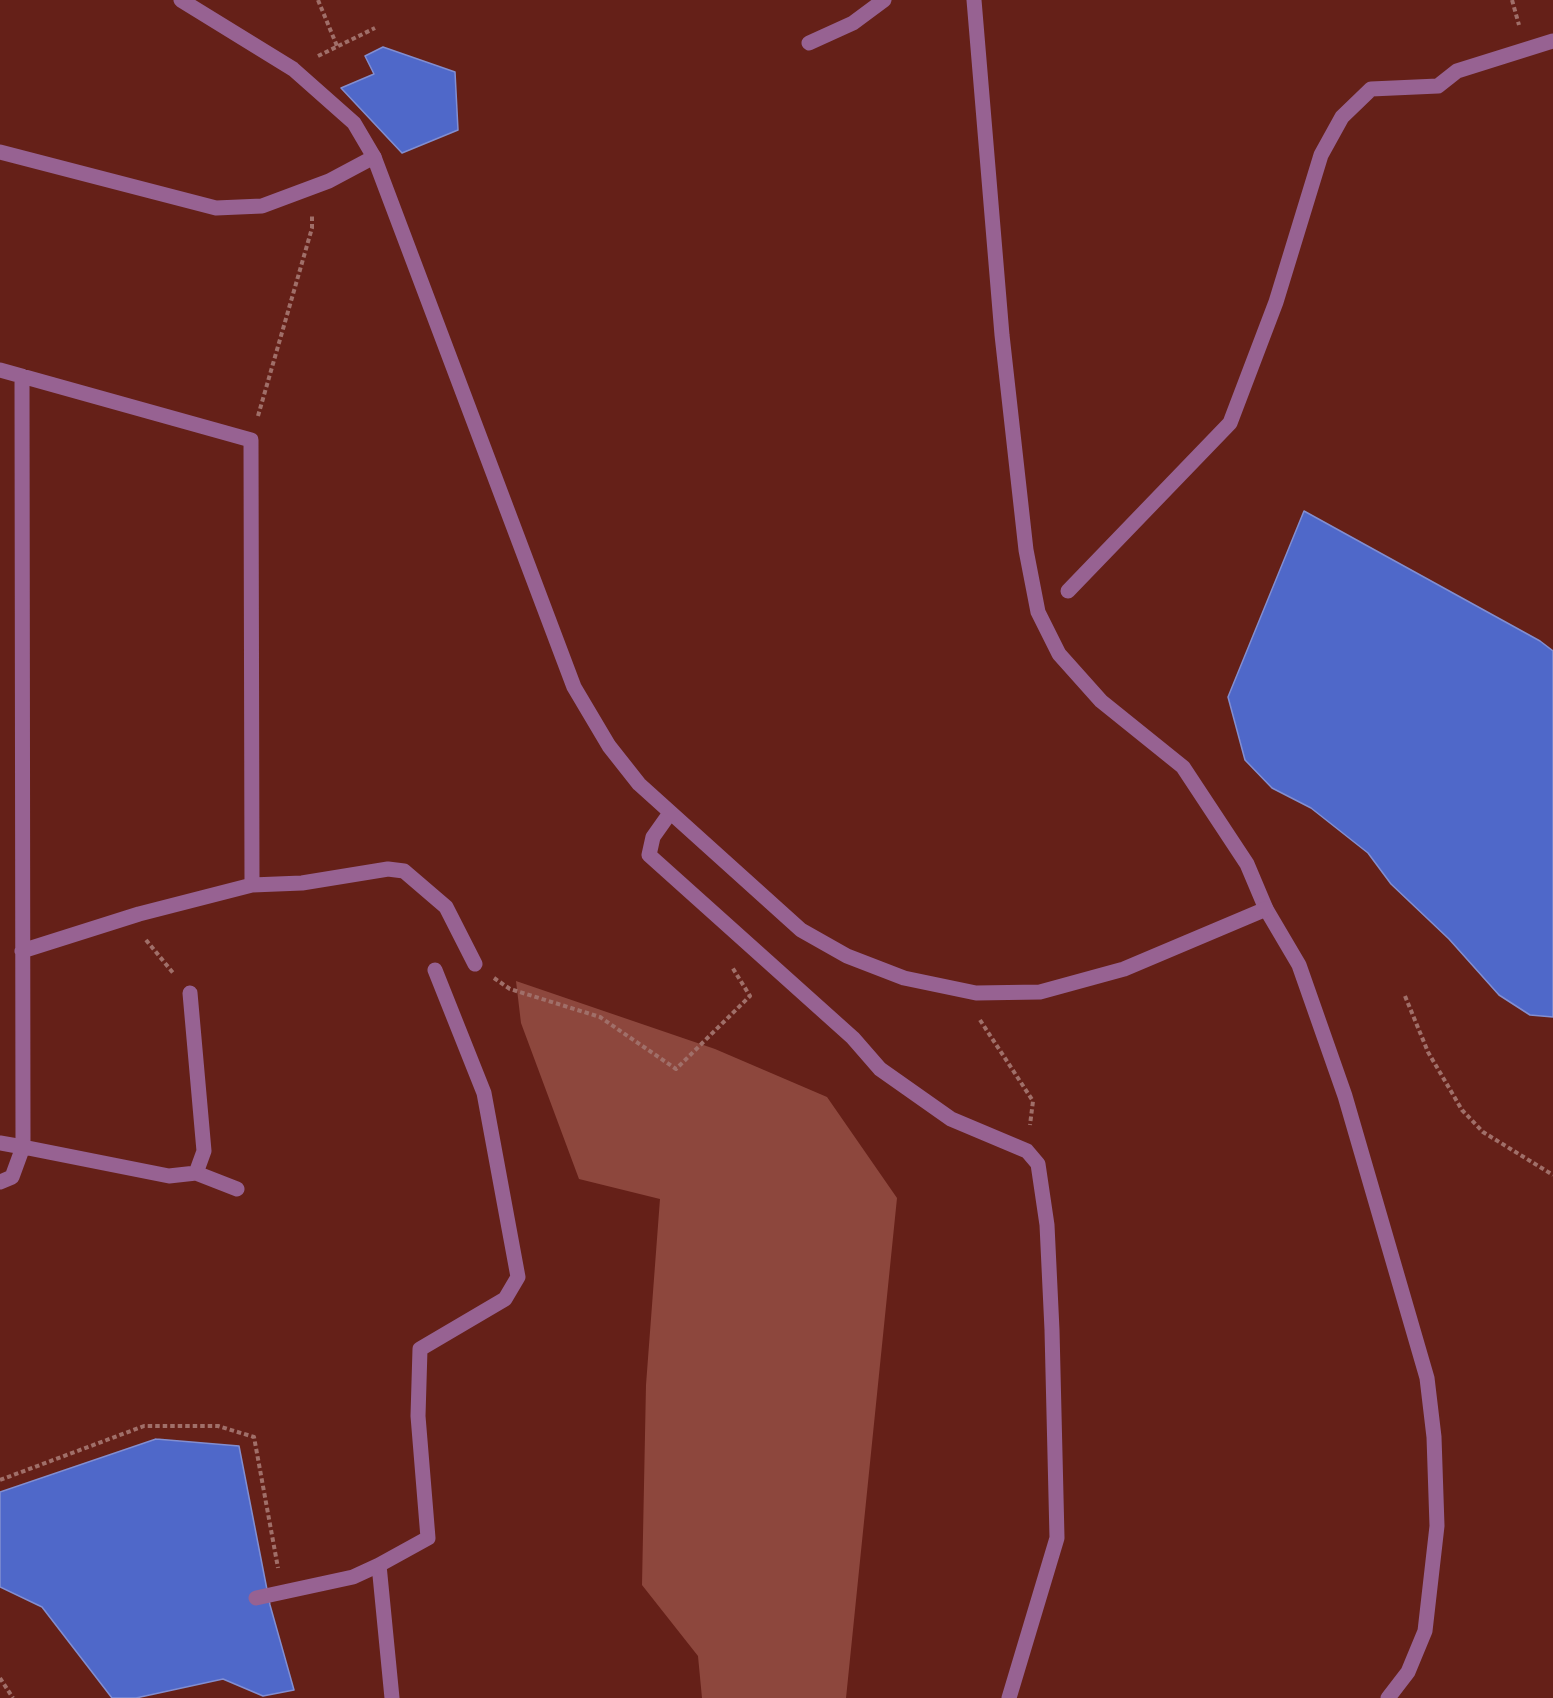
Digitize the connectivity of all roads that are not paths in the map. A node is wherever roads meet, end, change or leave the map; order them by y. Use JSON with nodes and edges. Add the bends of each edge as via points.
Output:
{"nodes":[{"id":1,"x":182,"y":0,"type":"edge"},
{"id":2,"x":884,"y":0,"type":"edge"},
{"id":3,"x":974,"y":0,"type":"edge"},
{"id":4,"x":1553,"y":41,"type":"edge"},
{"id":5,"x":809,"y":43,"type":"dead end"},
{"id":6,"x":0,"y":152,"type":"edge"},
{"id":7,"x":374,"y":157,"type":"junction"},
{"id":8,"x":0,"y":370,"type":"edge"},
{"id":9,"x":22,"y":376,"type":"junction"},
{"id":10,"x":1068,"y":591,"type":"dead end"},
{"id":11,"x":670,"y":813,"type":"junction"},
{"id":12,"x":252,"y":885,"type":"junction"},
{"id":13,"x":1266,"y":909,"type":"junction"},
{"id":14,"x":22,"y":951,"type":"junction"},
{"id":15,"x":475,"y":964,"type":"road end"},
{"id":16,"x":435,"y":970,"type":"dead end"},
{"id":17,"x":190,"y":993,"type":"road end"},
{"id":18,"x":0,"y":1143,"type":"edge"},
{"id":19,"x":23,"y":1147,"type":"junction"},
{"id":20,"x":196,"y":1173,"type":"junction"},
{"id":21,"x":0,"y":1182,"type":"edge"},
{"id":22,"x":237,"y":1189,"type":"dead end"},
{"id":23,"x":379,"y":1564,"type":"junction"},
{"id":24,"x":256,"y":1598,"type":"dead end"},
{"id":25,"x":392,"y":1698,"type":"edge"},
{"id":26,"x":1009,"y":1698,"type":"edge"},
{"id":27,"x":1388,"y":1698,"type":"edge"}],
"edges":[{"from":1,"to":7,"type":"street","via":[[293,69],[354,123]]},
{"from":2,"to":5,"type":"street","via":[[853,23]]},
{"from":3,"to":13,"type":"street","via":[[1002,335],[1026,550],[1038,612],[1059,654],[1101,701],[1184,767],[1247,864]]},
{"from":4,"to":10,"type":"street","via":[[1457,71],[1438,86],[1371,89],[1342,117],[1321,155],[1276,302],[1230,423]]},
{"from":6,"to":7,"type":"street","via":[[216,208],[262,206],[312,188]]},
{"from":7,"to":11,"type":"street","via":[[574,687],[609,746],[639,784]]},
{"from":8,"to":9,"type":"street"},
{"from":9,"to":12,"type":"street","via":[[251,440]]},
{"from":9,"to":14,"type":"street"},
{"from":11,"to":13,"type":"street","via":[[801,930],[847,956],[904,978],[976,993],[1040,992],[1124,969]]},
{"from":11,"to":26,"type":"street","via":[[653,837],[649,855],[853,1038],[880,1070],[951,1119],[1027,1151],[1038,1164],[1047,1225],[1057,1538]]},
{"from":12,"to":14,"type":"street","via":[[128,917]]},
{"from":12,"to":15,"type":"street","via":[[302,883],[388,869],[404,871],[446,907]]},
{"from":13,"to":27,"type":"street","via":[[1299,965],[1345,1096],[1427,1378],[1434,1437],[1437,1526],[1425,1631],[1408,1672]]},
{"from":14,"to":19,"type":"street"},
{"from":16,"to":23,"type":"street","via":[[484,1092],[518,1277],[506,1299],[420,1349],[418,1416],[428,1538]]},
{"from":17,"to":20,"type":"street","via":[[204,1151]]},
{"from":18,"to":19,"type":"street"},
{"from":19,"to":20,"type":"street","via":[[169,1176]]},
{"from":19,"to":21,"type":"street","via":[[12,1177]]},
{"from":20,"to":22,"type":"street"},
{"from":23,"to":24,"type":"street","via":[[353,1577]]},
{"from":23,"to":25,"type":"street"}]}
